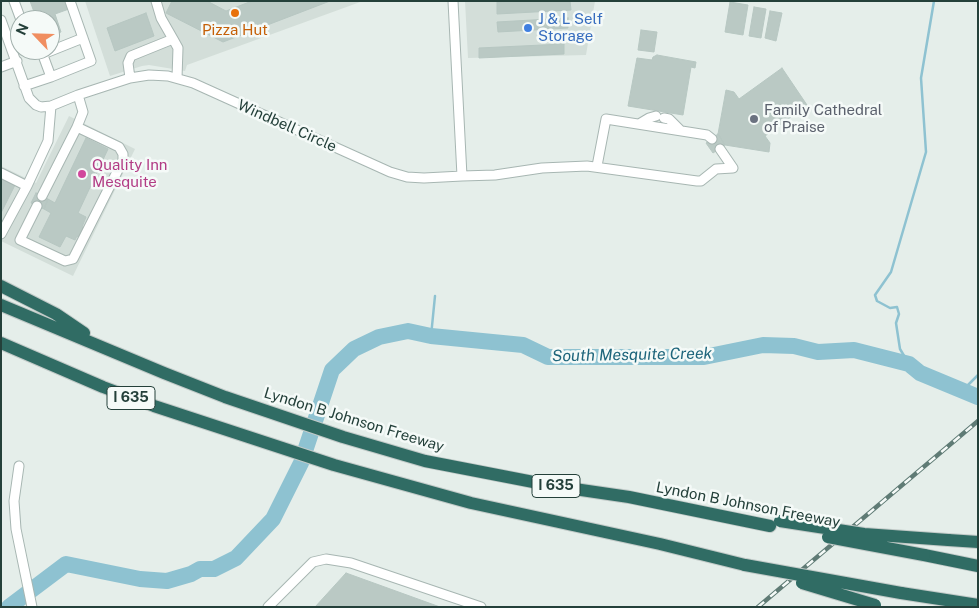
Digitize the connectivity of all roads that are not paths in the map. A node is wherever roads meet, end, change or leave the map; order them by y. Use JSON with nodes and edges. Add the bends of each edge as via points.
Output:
{"nodes":[{"id":1,"x":70,"y":1,"type":"edge"},
{"id":2,"x":156,"y":1,"type":"edge"},
{"id":3,"x":453,"y":1,"type":"edge"},
{"id":4,"x":1,"y":20,"type":"edge"},
{"id":5,"x":83,"y":38,"type":"junction"},
{"id":6,"x":173,"y":39,"type":"junction"},
{"id":7,"x":60,"y":46,"type":"edge"},
{"id":8,"x":45,"y":60,"type":"edge"},
{"id":9,"x":17,"y":61,"type":"junction"},
{"id":10,"x":1,"y":67,"type":"edge"},
{"id":11,"x":51,"y":77,"type":"junction"},
{"id":12,"x":130,"y":78,"type":"junction"},
{"id":13,"x":177,"y":78,"type":"junction"},
{"id":14,"x":24,"y":86,"type":"junction"},
{"id":15,"x":78,"y":95,"type":"junction"},
{"id":16,"x":52,"y":106,"type":"junction"},
{"id":17,"x":639,"y":124,"type":"junction"},
{"id":18,"x":77,"y":127,"type":"junction"},
{"id":19,"x":680,"y":130,"type":"junction"},
{"id":20,"x":712,"y":138,"type":"dead end"},
{"id":21,"x":720,"y":149,"type":"dead end"},
{"id":22,"x":597,"y":166,"type":"junction"},
{"id":23,"x":1,"y":173,"type":"edge"},
{"id":24,"x":462,"y":176,"type":"junction"},
{"id":25,"x":27,"y":186,"type":"junction"},
{"id":26,"x":42,"y":196,"type":"dead end"},
{"id":27,"x":37,"y":206,"type":"dead end"},
{"id":28,"x":1,"y":234,"type":"edge"},
{"id":29,"x":1,"y":286,"type":"edge"},
{"id":30,"x":1,"y":305,"type":"edge"},
{"id":31,"x":1,"y":343,"type":"edge"},
{"id":32,"x":107,"y":349,"type":"junction"},
{"id":33,"x":1,"y":351,"type":"edge"},
{"id":34,"x":102,"y":387,"type":"junction"},
{"id":35,"x":19,"y":466,"type":"dead end"},
{"id":36,"x":775,"y":524,"type":"junction"},
{"id":37,"x":978,"y":542,"type":"edge"},
{"id":38,"x":745,"y":565,"type":"junction"},
{"id":39,"x":978,"y":566,"type":"edge"},
{"id":40,"x":878,"y":606,"type":"edge"},
{"id":41,"x":978,"y":606,"type":"edge"},
{"id":42,"x":32,"y":607,"type":"edge"},
{"id":43,"x":268,"y":607,"type":"edge"},
{"id":44,"x":481,"y":607,"type":"edge"}],
"edges":[{"from":1,"to":5,"type":"street"},
{"from":2,"to":6,"type":"street"},
{"from":3,"to":24,"type":"street"},
{"from":4,"to":9,"type":"street"},
{"from":5,"to":7,"type":"street"},
{"from":5,"to":11,"type":"street","via":[[91,61]]},
{"from":6,"to":12,"type":"street","via":[[131,56],[128,63]]},
{"from":6,"to":13,"type":"street","via":[[178,48]]},
{"from":8,"to":11,"type":"street"},
{"from":9,"to":10,"type":"street"},
{"from":9,"to":14,"type":"street"},
{"from":11,"to":14,"type":"street"},
{"from":12,"to":13,"type":"street","name":"Windbell Circle","via":[[158,75]]},
{"from":12,"to":15,"type":"street","name":"Windbell Circle"},
{"from":13,"to":24,"type":"street","name":"Windbell Circle","via":[[390,172],[415,178]]},
{"from":14,"to":16,"type":"street","via":[[32,103],[41,107]]},
{"from":15,"to":16,"type":"street","name":"Windbell Circle"},
{"from":15,"to":18,"type":"street","via":[[83,112]]},
{"from":16,"to":25,"type":"street","via":[[48,141]]},
{"from":17,"to":19,"type":"street"},
{"from":17,"to":19,"type":"street","via":[[649,118],[660,117],[669,119]]},
{"from":17,"to":22,"type":"street","via":[[606,119]]},
{"from":18,"to":26,"type":"street"},
{"from":18,"to":27,"type":"street","via":[[119,147],[123,160],[73,259],[65,261],[20,240]]},
{"from":19,"to":20,"type":"street"},
{"from":21,"to":22,"type":"street","name":"Windbell Circle","via":[[733,168],[716,169],[697,182]]},
{"from":22,"to":24,"type":"street","name":"Windbell Circle"},
{"from":23,"to":25,"type":"street"},
{"from":25,"to":28,"type":"street"},
{"from":29,"to":32,"type":"highway","via":[[56,314]]},
{"from":30,"to":32,"type":"highway","name":"Lyndon B Johnson Freeway","number":"I 635"},
{"from":31,"to":34,"type":"highway","number":"I 635"},
{"from":32,"to":36,"type":"highway","name":"Lyndon B Johnson Freeway","number":"I 635","via":[[275,415],[425,461]]},
{"from":33,"to":34,"type":"highway"},
{"from":34,"to":38,"type":"highway","number":"I 635","via":[[334,465],[471,504]]},
{"from":35,"to":42,"type":"street","via":[[14,501],[16,528]]},
{"from":36,"to":37,"type":"highway","bridge":true},
{"from":36,"to":39,"type":"highway","name":"Lyndon B Johnson Freeway","bridge":true},
{"from":38,"to":40,"type":"highway","bridge":true},
{"from":38,"to":41,"type":"highway","number":"I 635","bridge":true},
{"from":43,"to":44,"type":"street","via":[[313,562],[326,559],[351,563]]}]}
